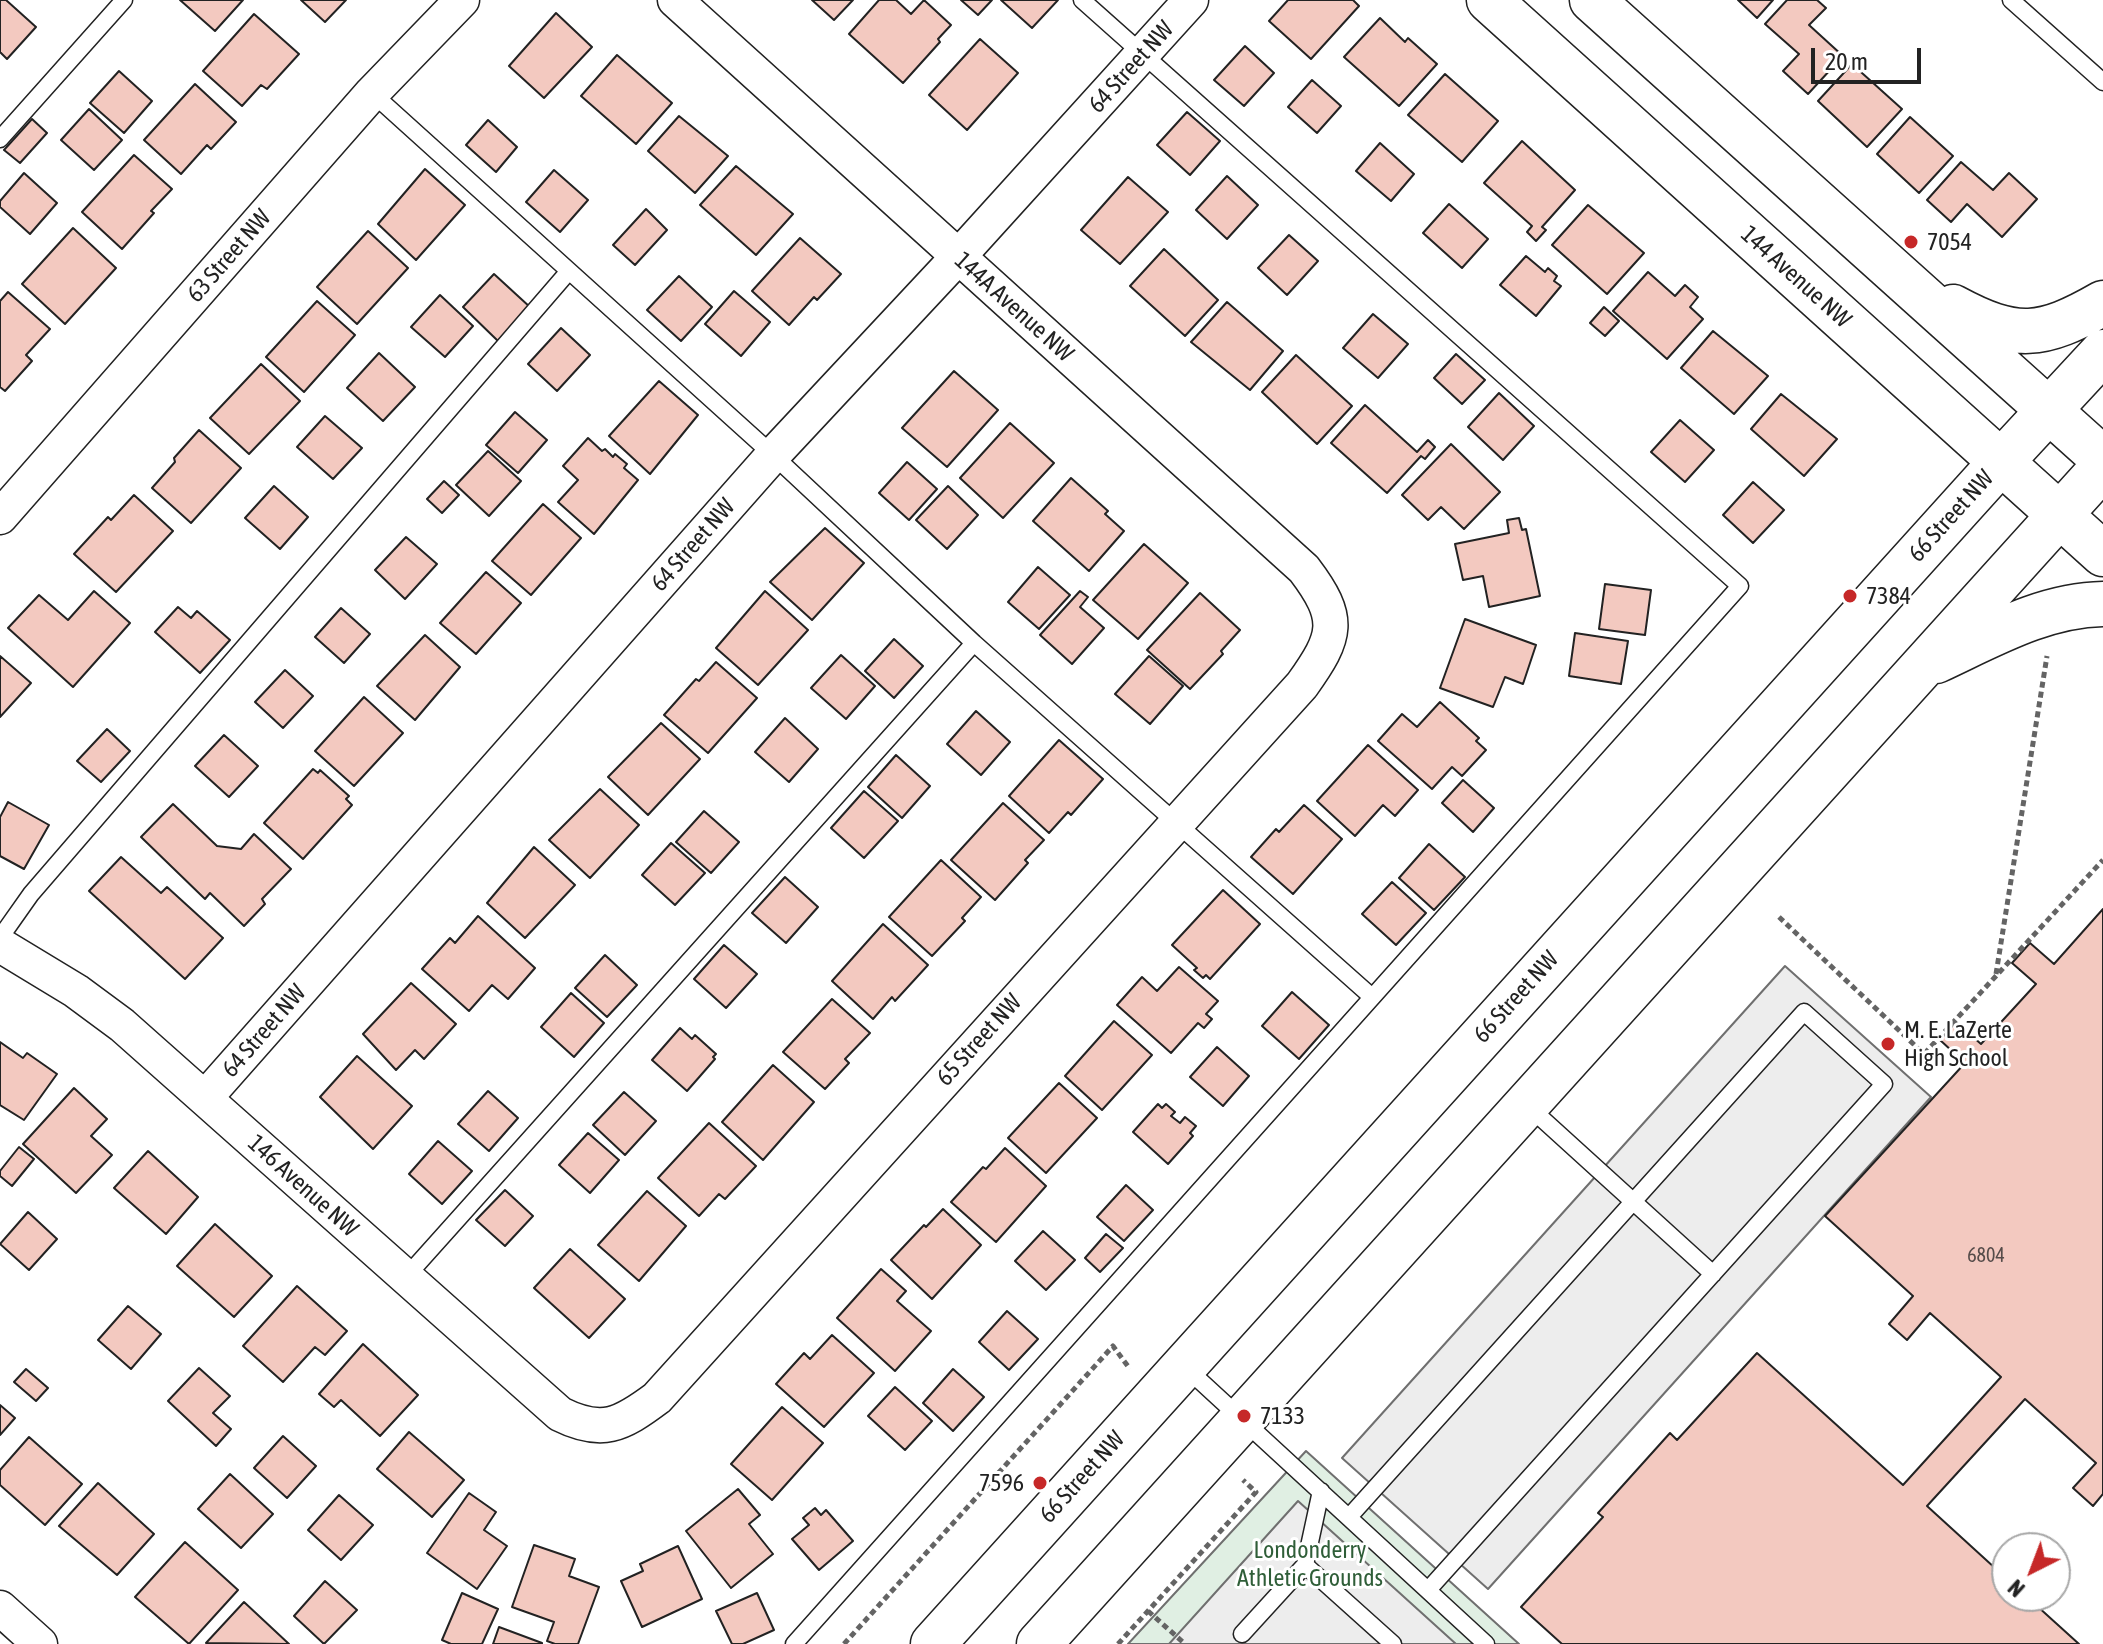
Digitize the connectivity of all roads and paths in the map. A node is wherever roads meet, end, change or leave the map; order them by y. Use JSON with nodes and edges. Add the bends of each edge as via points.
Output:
{"nodes":[{"id":1,"x":124,"y":0,"type":"edge"},
{"id":2,"x":462,"y":0,"type":"edge"},
{"id":3,"x":675,"y":0,"type":"edge"},
{"id":4,"x":1082,"y":0,"type":"edge"},
{"id":5,"x":1191,"y":0,"type":"edge"},
{"id":6,"x":1489,"y":0,"type":"edge"},
{"id":7,"x":1592,"y":0,"type":"edge"},
{"id":8,"x":2011,"y":0,"type":"edge"},
{"id":9,"x":1142,"y":54,"type":"junction"},
{"id":10,"x":2103,"y":82,"type":"edge"},
{"id":11,"x":372,"y":93,"type":"junction"},
{"id":12,"x":0,"y":139,"type":"edge"},
{"id":13,"x":958,"y":257,"type":"junction"},
{"id":14,"x":569,"y":271,"type":"junction"},
{"id":15,"x":1911,"y":285,"type":"junction"},
{"id":16,"x":2103,"y":303,"type":"edge"},
{"id":17,"x":2103,"y":352,"type":"edge"},
{"id":18,"x":2049,"y":410,"type":"junction"},
{"id":19,"x":773,"y":455,"type":"junction"},
{"id":20,"x":2103,"y":459,"type":"edge"},
{"id":21,"x":2001,"y":462,"type":"junction"},
{"id":22,"x":2103,"y":467,"type":"edge"},
{"id":23,"x":2059,"y":515,"type":"junction"},
{"id":24,"x":0,"y":517,"type":"edge"},
{"id":25,"x":2103,"y":554,"type":"edge"},
{"id":26,"x":2103,"y":604,"type":"edge"},
{"id":27,"x":1332,"y":628,"type":"joint"},
{"id":28,"x":974,"y":643,"type":"junction"},
{"id":29,"x":2048,"y":651,"type":"dead end"},
{"id":30,"x":1920,"y":669,"type":"junction"},
{"id":31,"x":1175,"y":824,"type":"junction"},
{"id":32,"x":2103,"y":860,"type":"edge"},
{"id":33,"x":1779,"y":917,"type":"dead end"},
{"id":34,"x":0,"y":938,"type":"edge"},
{"id":35,"x":0,"y":945,"type":"edge"},
{"id":36,"x":1996,"y":977,"type":"junction"},
{"id":37,"x":1372,"y":997,"type":"junction"},
{"id":38,"x":205,"y":1098,"type":"junction"},
{"id":39,"x":1526,"y":1104,"type":"junction"},
{"id":40,"x":1633,"y":1202,"type":"junction"},
{"id":41,"x":1713,"y":1274,"type":"junction"},
{"id":42,"x":405,"y":1278,"type":"junction"},
{"id":43,"x":1113,"y":1346,"type":"dead end"},
{"id":44,"x":1183,"y":1365,"type":"junction"},
{"id":45,"x":1242,"y":1419,"type":"junction"},
{"id":46,"x":602,"y":1428,"type":"joint"},
{"id":47,"x":1321,"y":1491,"type":"junction"},
{"id":48,"x":1349,"y":1517,"type":"junction"},
{"id":49,"x":1305,"y":1565,"type":"junction"},
{"id":50,"x":1428,"y":1590,"type":"junction"},
{"id":51,"x":0,"y":1608,"type":"edge"},
{"id":52,"x":1148,"y":1611,"type":"dead end"},
{"id":53,"x":1243,"y":1641,"type":"edge"},
{"id":54,"x":40,"y":1644,"type":"edge"},
{"id":55,"x":794,"y":1644,"type":"edge"},
{"id":56,"x":844,"y":1644,"type":"edge"},
{"id":57,"x":933,"y":1644,"type":"edge"},
{"id":58,"x":1039,"y":1644,"type":"edge"},
{"id":59,"x":1185,"y":1644,"type":"edge"},
{"id":60,"x":1393,"y":1644,"type":"edge"},
{"id":61,"x":1486,"y":1644,"type":"edge"}],
"edges":[{"from":1,"to":12,"type":"lane"},
{"from":2,"to":11,"type":"street","name":"63 Street NW"},
{"from":3,"to":13,"type":"street","name":"144A Avenue NW"},
{"from":4,"to":9,"type":"lane"},
{"from":5,"to":9,"type":"street","name":"64 Street NW"},
{"from":6,"to":21,"type":"main road","name":"144 Avenue NW"},
{"from":7,"to":15,"type":"main road"},
{"from":8,"to":10,"type":"lane"},
{"from":9,"to":13,"type":"street","name":"64 Street NW"},
{"from":9,"to":37,"type":"lane","via":[[1740,586]]},
{"from":11,"to":14,"type":"lane"},
{"from":11,"to":24,"type":"street","name":"63 Street NW"},
{"from":13,"to":19,"type":"street","name":"64 Street NW"},
{"from":13,"to":27,"type":"street","name":"144A Avenue NW","via":[[1304,569],[1329,609]]},
{"from":14,"to":19,"type":"lane"},
{"from":14,"to":34,"type":"lane","via":[[31,894]]},
{"from":15,"to":16,"type":"main road","via":[[1995,328],[2015,331],[2040,331]]},
{"from":15,"to":18,"type":"main road"},
{"from":17,"to":18,"type":"main road","name":"66 Street NW"},
{"from":18,"to":20,"type":"main road"},
{"from":18,"to":21,"type":"main road","name":"66 Street NW"},
{"from":19,"to":28,"type":"lane"},
{"from":19,"to":38,"type":"street","name":"64 Street NW"},
{"from":21,"to":23,"type":"main road","name":"144 Avenue NW"},
{"from":21,"to":44,"type":"main road","name":"66 Street NW"},
{"from":22,"to":23,"type":"main road"},
{"from":23,"to":25,"type":"main road","name":"144 Avenue NW"},
{"from":23,"to":30,"type":"main road"},
{"from":26,"to":30,"type":"main road","via":[[2037,615]]},
{"from":27,"to":31,"type":"street","name":"65 Street NW","via":[[1302,685]]},
{"from":28,"to":31,"type":"lane"},
{"from":28,"to":42,"type":"lane"},
{"from":29,"to":36,"type":"path"},
{"from":30,"to":39,"type":"main road"},
{"from":31,"to":37,"type":"lane"},
{"from":31,"to":46,"type":"street","name":"65 Street NW","via":[[657,1398]]},
{"from":32,"to":36,"type":"path"},
{"from":33,"to":36,"type":"path","via":[[1924,1054]]},
{"from":35,"to":38,"type":"street","name":"146 Avenue NW","via":[[122,1025]]},
{"from":37,"to":55,"type":"lane"},
{"from":38,"to":42,"type":"street","name":"146 Avenue NW"},
{"from":39,"to":40,"type":"lane"},
{"from":39,"to":45,"type":"main road"},
{"from":40,"to":41,"type":"lane"},
{"from":40,"to":41,"type":"lane","via":[[1804,1012],[1873,1073],[1884,1084]]},
{"from":40,"to":48,"type":"lane"},
{"from":41,"to":50,"type":"lane"},
{"from":42,"to":46,"type":"street","name":"146 Avenue NW","via":[[560,1414]]},
{"from":43,"to":56,"type":"path"},
{"from":44,"to":45,"type":"lane"},
{"from":44,"to":57,"type":"main road","name":"66 Street NW"},
{"from":45,"to":47,"type":"lane"},
{"from":45,"to":58,"type":"main road"},
{"from":47,"to":48,"type":"lane"},
{"from":47,"to":49,"type":"lane"},
{"from":48,"to":50,"type":"lane"},
{"from":49,"to":53,"type":"lane"},
{"from":49,"to":60,"type":"lane"},
{"from":50,"to":61,"type":"lane"},
{"from":51,"to":54,"type":"street"},
{"from":52,"to":59,"type":"path"}]}
